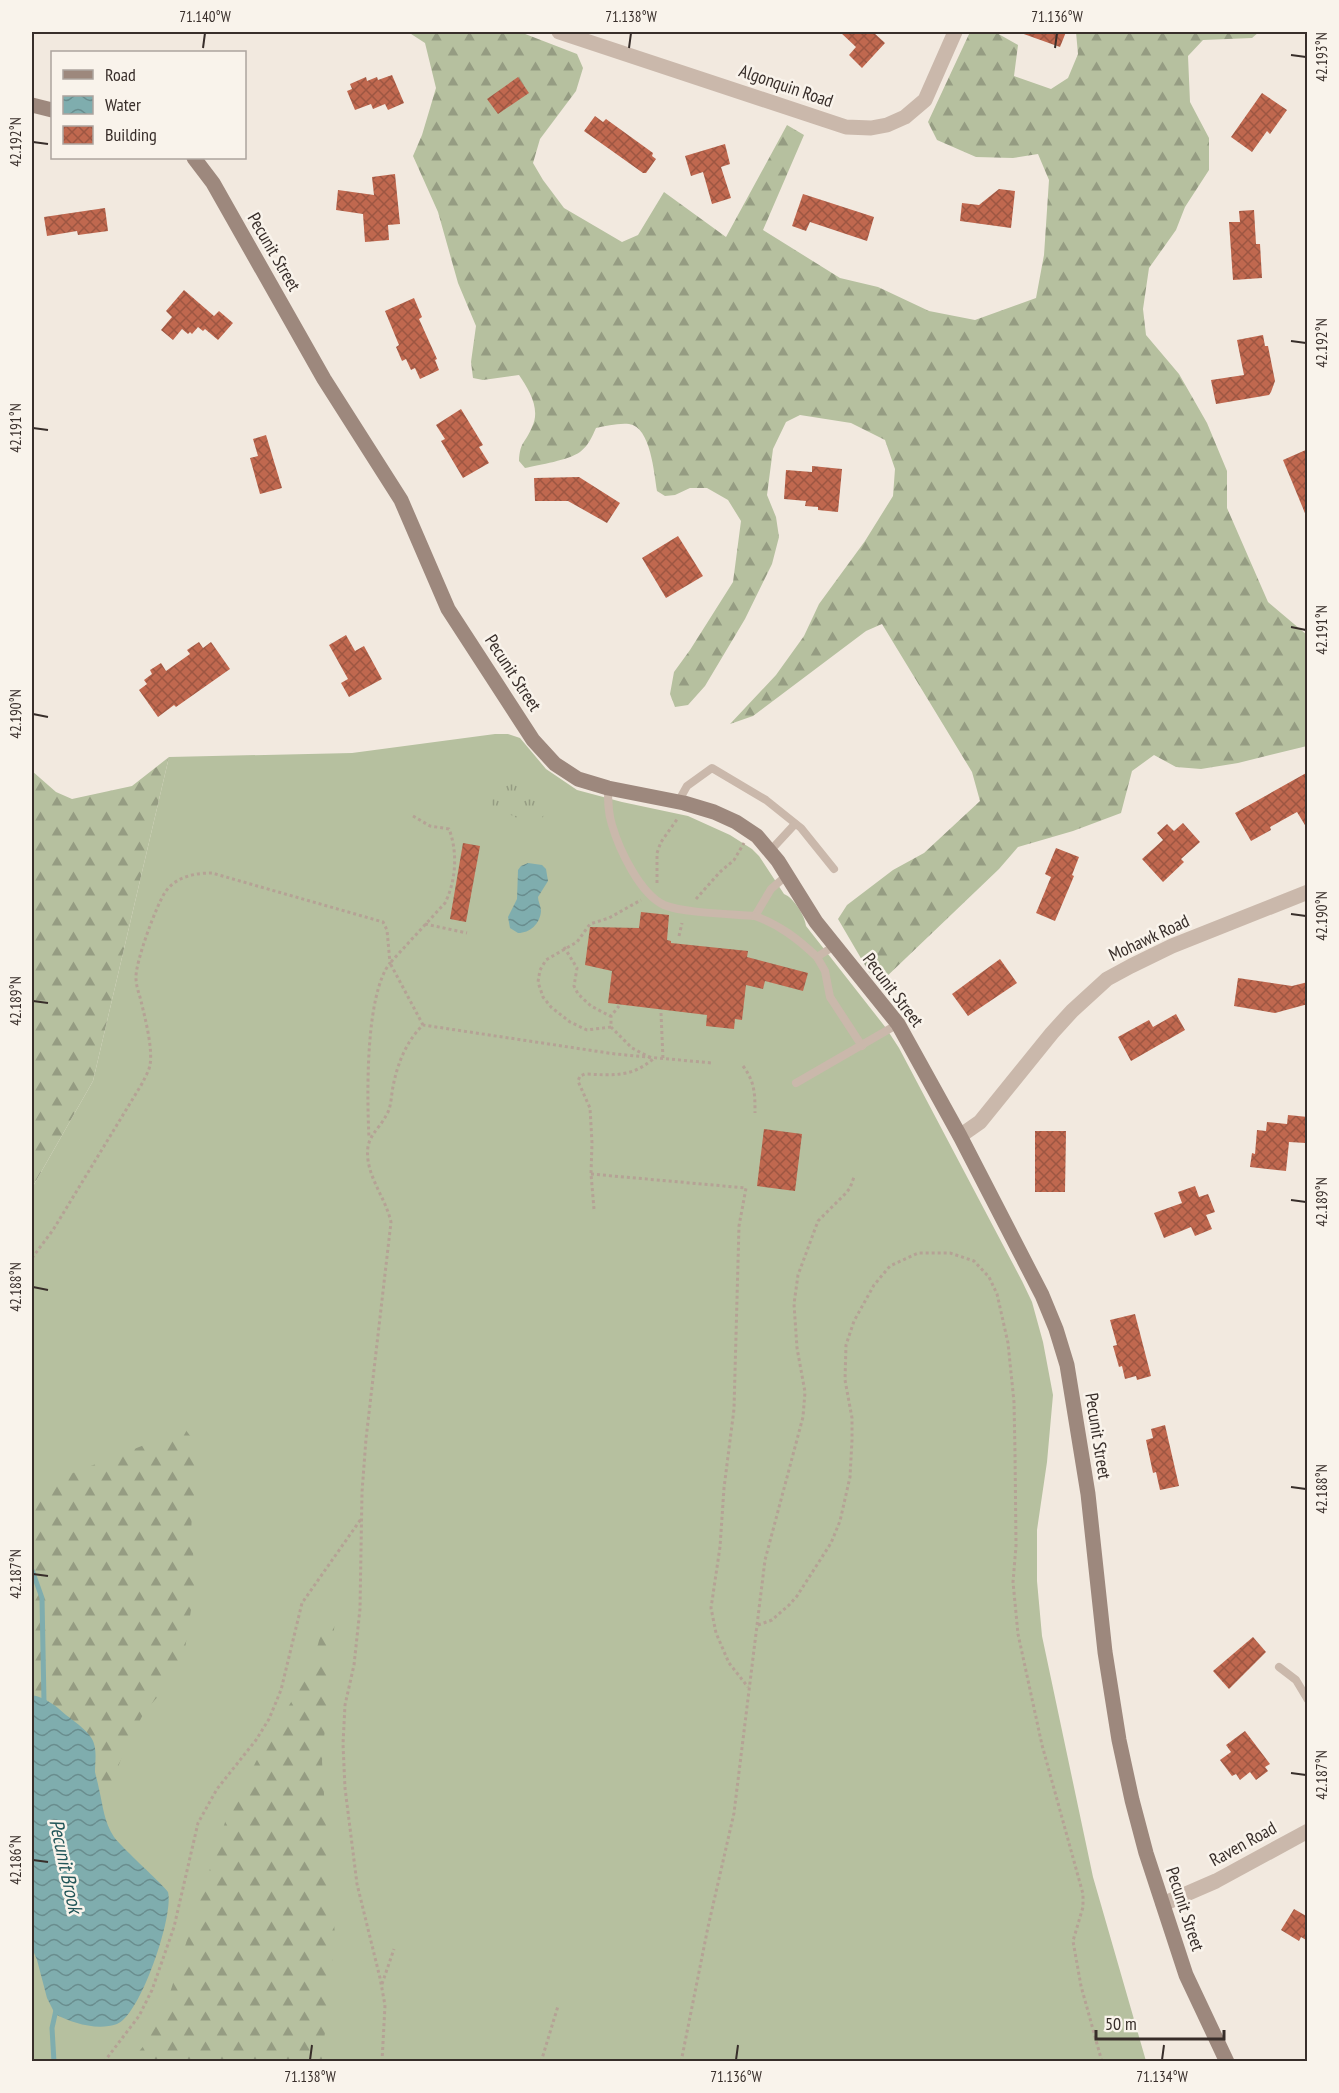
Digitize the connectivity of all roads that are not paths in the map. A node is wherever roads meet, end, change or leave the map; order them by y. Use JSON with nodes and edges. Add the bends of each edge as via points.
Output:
{"nodes":[{"id":1,"x":559,"y":32,"type":"edge"},
{"id":2,"x":955,"y":32,"type":"edge"},
{"id":3,"x":32,"y":105,"type":"edge"},
{"id":4,"x":51,"y":110,"type":"edge"},
{"id":5,"x":195,"y":159,"type":"edge"},
{"id":6,"x":608,"y":788,"type":"junction"},
{"id":7,"x":681,"y":802,"type":"junction"},
{"id":8,"x":795,"y":824,"type":"junction"},
{"id":9,"x":770,"y":851,"type":"junction"},
{"id":10,"x":834,"y":869,"type":"dead end"},
{"id":11,"x":786,"y":876,"type":"junction"},
{"id":12,"x":1308,"y":892,"type":"edge"},
{"id":13,"x":755,"y":916,"type":"junction"},
{"id":14,"x":834,"y":946,"type":"junction"},
{"id":15,"x":817,"y":957,"type":"junction"},
{"id":16,"x":898,"y":1024,"type":"junction"},
{"id":17,"x":862,"y":1046,"type":"junction"},
{"id":18,"x":796,"y":1083,"type":"dead end"},
{"id":19,"x":960,"y":1136,"type":"junction"},
{"id":20,"x":1279,"y":1667,"type":"dead end"},
{"id":21,"x":1308,"y":1700,"type":"edge"},
{"id":22,"x":1308,"y":1831,"type":"edge"},
{"id":23,"x":1163,"y":1904,"type":"junction"},
{"id":24,"x":1227,"y":2061,"type":"edge"}],
"edges":[{"from":1,"to":2,"type":"street","name":"Algonquin Road","via":[[846,127],[872,128],[905,117],[925,100]]},
{"from":3,"to":4,"type":"street"},
{"from":5,"to":6,"type":"street","name":"Pecunit Street","via":[[213,183],[324,379],[401,500],[448,609],[475,652],[546,755],[579,779]]},
{"from":6,"to":7,"type":"street","name":"Pecunit Street"},
{"from":6,"to":13,"type":"lane","via":[[612,827],[649,895],[666,906]]},
{"from":7,"to":8,"type":"lane","via":[[687,786],[712,768],[766,800]]},
{"from":7,"to":9,"type":"street","name":"Pecunit Street","via":[[724,816],[757,836]]},
{"from":8,"to":9,"type":"lane"},
{"from":8,"to":10,"type":"lane"},
{"from":9,"to":11,"type":"street","name":"Pecunit Street"},
{"from":11,"to":13,"type":"lane","via":[[771,889]]},
{"from":11,"to":14,"type":"street","name":"Pecunit Street"},
{"from":12,"to":19,"type":"street","name":"Mohawk Road","via":[[1172,946],[1107,979],[1052,1033],[980,1122]]},
{"from":13,"to":15,"type":"lane","via":[[790,933]]},
{"from":14,"to":15,"type":"lane"},
{"from":14,"to":16,"type":"street","name":"Pecunit Street"},
{"from":15,"to":17,"type":"lane","via":[[825,971],[830,997]]},
{"from":16,"to":17,"type":"lane"},
{"from":16,"to":19,"type":"street","name":"Pecunit Street"},
{"from":17,"to":18,"type":"lane"},
{"from":19,"to":23,"type":"street","name":"Pecunit Street","via":[[1042,1295],[1067,1365],[1088,1494],[1119,1740],[1146,1853]]},
{"from":20,"to":21,"type":"lane","via":[[1296,1680]]},
{"from":22,"to":23,"type":"street","name":"Raven Road","via":[[1216,1881]]},
{"from":23,"to":24,"type":"street","name":"Pecunit Street","via":[[1186,1975]]}]}
